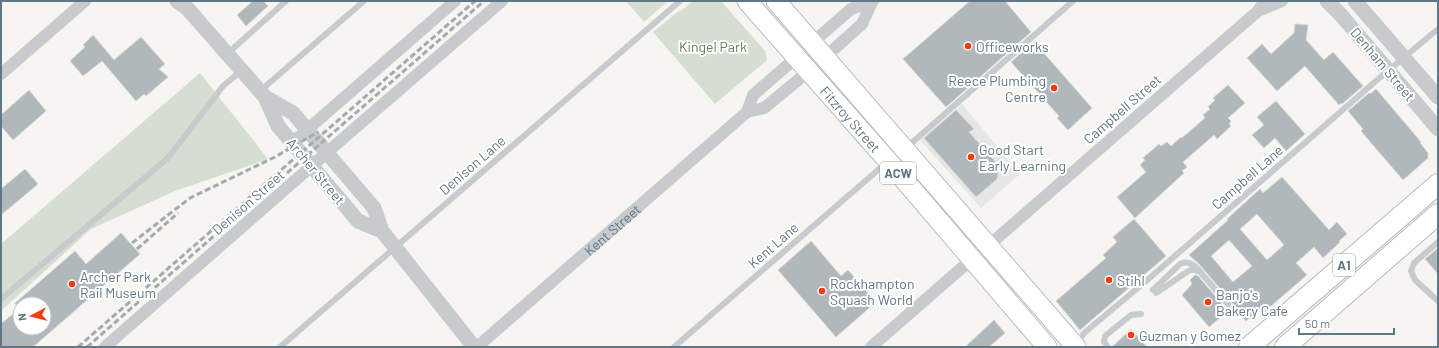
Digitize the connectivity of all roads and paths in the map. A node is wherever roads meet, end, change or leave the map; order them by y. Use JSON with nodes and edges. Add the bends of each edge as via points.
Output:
{"nodes":[{"id":1,"x":85,"y":1,"type":"edge"},
{"id":2,"x":286,"y":1,"type":"edge"},
{"id":3,"x":364,"y":1,"type":"edge"},
{"id":4,"x":455,"y":1,"type":"edge"},
{"id":5,"x":502,"y":1,"type":"edge"},
{"id":6,"x":680,"y":1,"type":"edge"},
{"id":7,"x":747,"y":1,"type":"edge"},
{"id":8,"x":776,"y":1,"type":"edge"},
{"id":9,"x":873,"y":1,"type":"edge"},
{"id":10,"x":1073,"y":1,"type":"edge"},
{"id":11,"x":1282,"y":1,"type":"edge"},
{"id":12,"x":1327,"y":1,"type":"edge"},
{"id":13,"x":1355,"y":1,"type":"edge"},
{"id":14,"x":183,"y":3,"type":"edge"},
{"id":15,"x":1262,"y":6,"type":"edge"},
{"id":16,"x":1438,"y":29,"type":"edge"},
{"id":17,"x":812,"y":43,"type":"junction"},
{"id":18,"x":227,"y":54,"type":"junction"},
{"id":19,"x":825,"y":57,"type":"junction"},
{"id":20,"x":1404,"y":58,"type":"junction"},
{"id":21,"x":803,"y":64,"type":"junction"},
{"id":22,"x":241,"y":70,"type":"junction"},
{"id":23,"x":1389,"y":70,"type":"junction"},
{"id":24,"x":1,"y":74,"type":"edge"},
{"id":25,"x":262,"y":94,"type":"junction"},
{"id":26,"x":1438,"y":98,"type":"edge"},
{"id":27,"x":746,"y":112,"type":"junction"},
{"id":28,"x":1438,"y":129,"type":"edge"},
{"id":29,"x":307,"y":130,"type":"junction"},
{"id":30,"x":292,"y":142,"type":"junction"},
{"id":31,"x":904,"y":149,"type":"junction"},
{"id":32,"x":326,"y":153,"type":"junction"},
{"id":33,"x":888,"y":161,"type":"junction"},
{"id":34,"x":312,"y":166,"type":"junction"},
{"id":35,"x":1438,"y":184,"type":"edge"},
{"id":36,"x":1438,"y":214,"type":"edge"},
{"id":37,"x":382,"y":231,"type":"junction"},
{"id":38,"x":1438,"y":242,"type":"edge"},
{"id":39,"x":395,"y":246,"type":"junction"},
{"id":40,"x":988,"y":246,"type":"junction"},
{"id":41,"x":1183,"y":249,"type":"junction"},
{"id":42,"x":972,"y":259,"type":"junction"},
{"id":43,"x":1155,"y":291,"type":"dead end"},
{"id":44,"x":1,"y":299,"type":"edge"},
{"id":45,"x":1438,"y":301,"type":"edge"},
{"id":46,"x":1233,"y":310,"type":"dead end"},
{"id":47,"x":1141,"y":314,"type":"dead end"},
{"id":48,"x":1064,"y":333,"type":"junction"},
{"id":49,"x":106,"y":347,"type":"edge"},
{"id":50,"x":280,"y":347,"type":"edge"},
{"id":51,"x":475,"y":347,"type":"edge"},
{"id":52,"x":674,"y":347,"type":"edge"},
{"id":53,"x":871,"y":347,"type":"edge"},
{"id":54,"x":1047,"y":347,"type":"edge"},
{"id":55,"x":1076,"y":347,"type":"edge"},
{"id":56,"x":1080,"y":347,"type":"edge"},
{"id":57,"x":1108,"y":347,"type":"edge"},
{"id":58,"x":1249,"y":347,"type":"edge"},
{"id":59,"x":1285,"y":347,"type":"edge"}],
"edges":[{"from":1,"to":24,"type":"street"},
{"from":2,"to":18,"type":"lane"},
{"from":3,"to":25,"type":"lane"},
{"from":4,"to":29,"type":"street"},
{"from":5,"to":32,"type":"street","name":"Denison Street"},
{"from":6,"to":39,"type":"lane","name":"Denison Lane"},
{"from":7,"to":21,"type":"main road","name":"Fitzroy Street","number":"ACW"},
{"from":8,"to":17,"type":"main road","name":"Fitzroy Street","number":"ACW"},
{"from":9,"to":17,"type":"street","name":"Kent Street","via":[[851,9]]},
{"from":9,"to":19,"type":"street","name":"Kent Street","via":[[862,24]]},
{"from":10,"to":31,"type":"lane"},
{"from":11,"to":15,"type":"street","name":"Campbell Street"},
{"from":12,"to":23,"type":"street","name":"Denham Street"},
{"from":13,"to":20,"type":"street","name":"Denham Street"},
{"from":14,"to":18,"type":"street","name":"Archer Street"},
{"from":15,"to":40,"type":"street","name":"Campbell Street"},
{"from":16,"to":20,"type":"lane","name":"Campbell Lane"},
{"from":17,"to":19,"type":"main road","name":"Fitzroy Street","number":"ACW"},
{"from":17,"to":21,"type":"main road","name":"Kent Street"},
{"from":18,"to":22,"type":"street","name":"Archer Street"},
{"from":19,"to":21,"type":"main road","name":"Kent Street"},
{"from":19,"to":31,"type":"main road","name":"Fitzroy Street","number":"ACW"},
{"from":20,"to":23,"type":"lane","name":"Campbell Lane"},
{"from":20,"to":26,"type":"street","name":"Denham Street"},
{"from":21,"to":27,"type":"street","name":"Kent Street","via":[[764,108]]},
{"from":21,"to":27,"type":"street","name":"Kent Street","via":[[753,94]]},
{"from":21,"to":33,"type":"main road","name":"Fitzroy Street","number":"ACW"},
{"from":22,"to":25,"type":"street","name":"Archer Street"},
{"from":22,"to":44,"type":"lane","via":[[223,86],[168,158]]},
{"from":23,"to":28,"type":"street","name":"Denham Street"},
{"from":23,"to":41,"type":"lane","name":"Campbell Lane"},
{"from":25,"to":29,"type":"street","name":"Archer Street","via":[[292,113]]},
{"from":25,"to":30,"type":"street","name":"Archer Street","via":[[278,126]]},
{"from":27,"to":51,"type":"street","name":"Kent Street"},
{"from":29,"to":30,"type":"street"},
{"from":29,"to":32,"type":"street","name":"Archer Street"},
{"from":30,"to":34,"type":"street","name":"Archer Street"},
{"from":31,"to":40,"type":"main road","name":"Fitzroy Street","number":"ACW"},
{"from":32,"to":34,"type":"street","name":"Denison Street"},
{"from":32,"to":37,"type":"street","name":"Archer Street","via":[[374,208]]},
{"from":33,"to":42,"type":"main road","name":"Fitzroy Street","number":"ACW"},
{"from":33,"to":52,"type":"lane","name":"Kent Lane"},
{"from":34,"to":37,"type":"street","name":"Archer Street","via":[[358,221]]},
{"from":34,"to":49,"type":"street","name":"Denison Street"},
{"from":35,"to":58,"type":"highway","number":"A1"},
{"from":36,"to":59,"type":"highway","number":"A1"},
{"from":37,"to":39,"type":"street","name":"Archer Street"},
{"from":38,"to":45,"type":"lane","via":[[1414,263],[1411,271],[1415,280]]},
{"from":39,"to":50,"type":"lane","name":"Denison Lane"},
{"from":39,"to":51,"type":"street","name":"Archer Street"},
{"from":40,"to":42,"type":"main road"},
{"from":40,"to":48,"type":"main road","name":"Fitzroy Street","number":"ACW"},
{"from":41,"to":48,"type":"lane","via":[[1084,331],[1076,335]]},
{"from":41,"to":56,"type":"lane","name":"Campbell Lane","via":[[1084,333],[1080,339]]},
{"from":42,"to":53,"type":"street"},
{"from":42,"to":54,"type":"main road","name":"Fitzroy Street","number":"ACW"},
{"from":43,"to":46,"type":"lane","via":[[1180,264],[1191,263]]},
{"from":47,"to":57,"type":"lane","via":[[1131,315],[1106,336],[1104,342]]},
{"from":48,"to":55,"type":"main road","name":"Fitzroy Street","number":"ACW"}]}
